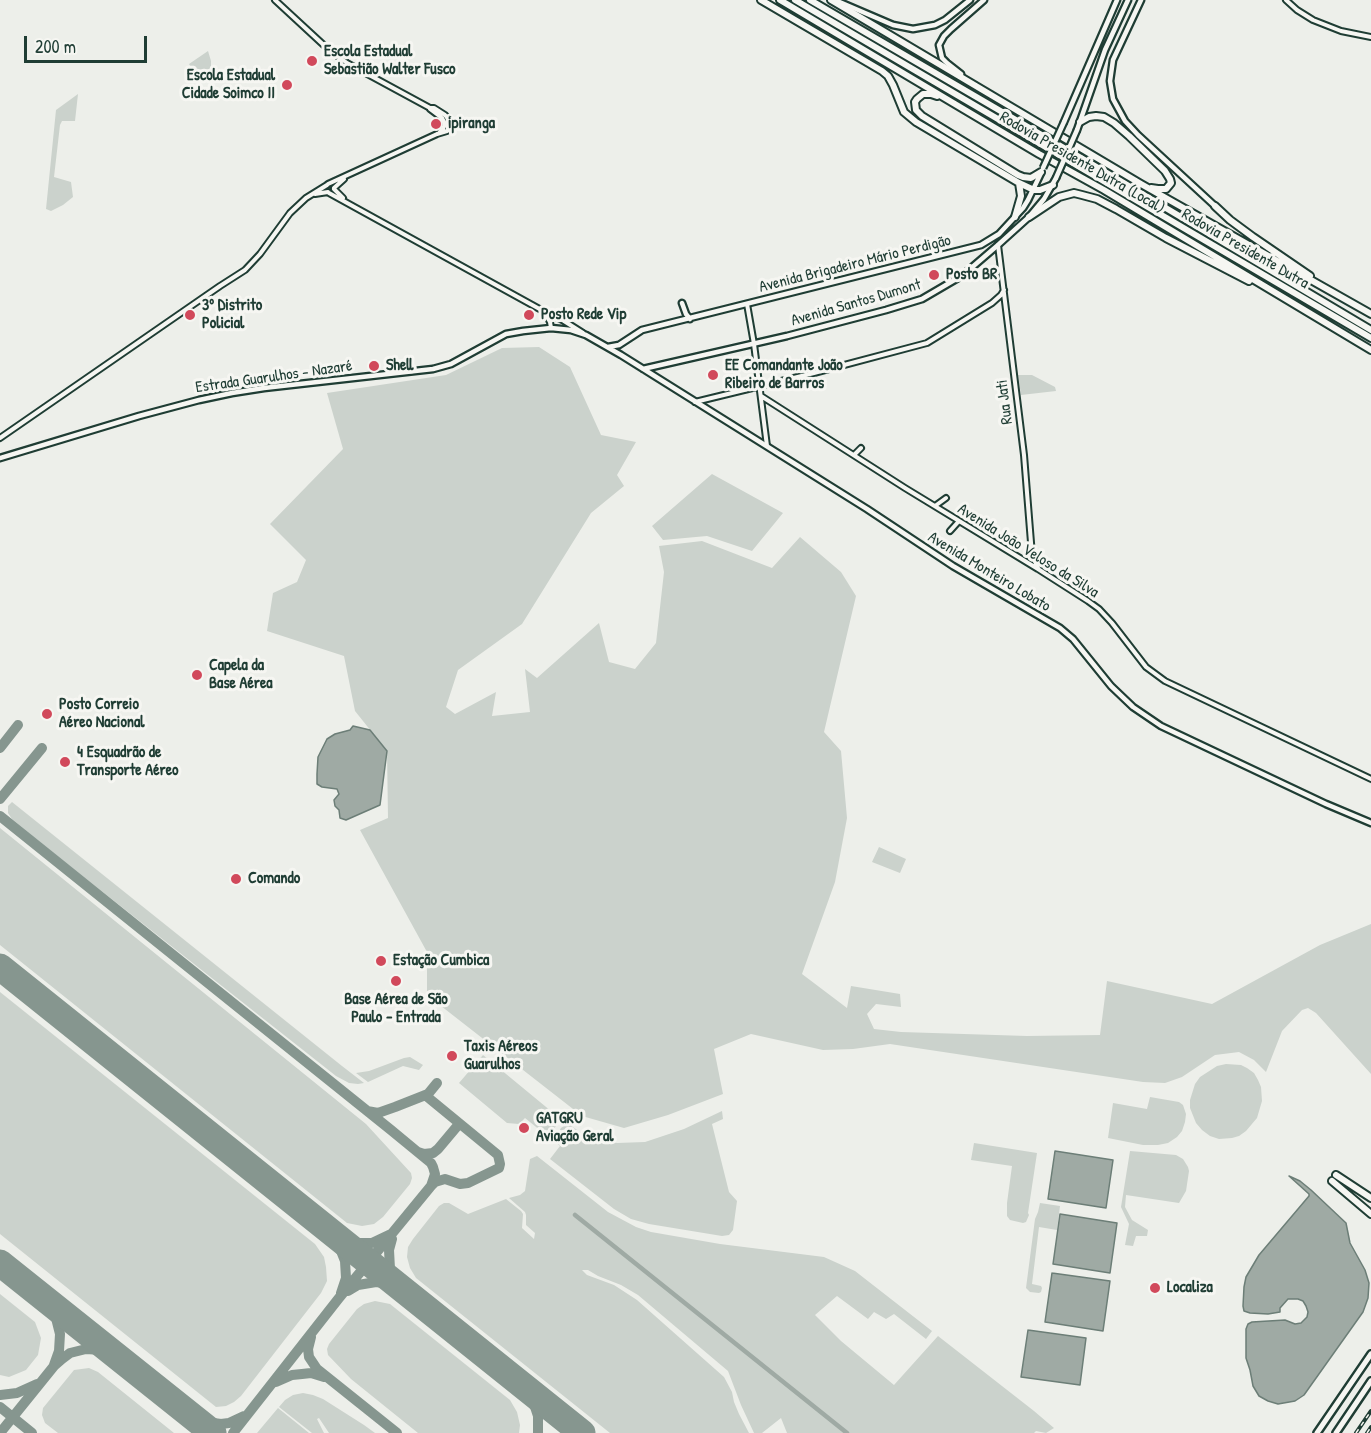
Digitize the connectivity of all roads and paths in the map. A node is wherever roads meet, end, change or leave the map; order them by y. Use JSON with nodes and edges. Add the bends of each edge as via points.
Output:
{"nodes":[{"id":1,"x":276,"y":0,"type":"edge"},
{"id":2,"x":761,"y":0,"type":"edge"},
{"id":3,"x":780,"y":0,"type":"edge"},
{"id":4,"x":795,"y":0,"type":"edge"},
{"id":5,"x":810,"y":0,"type":"edge"},
{"id":6,"x":832,"y":0,"type":"edge"},
{"id":7,"x":970,"y":0,"type":"edge"},
{"id":8,"x":984,"y":0,"type":"edge"},
{"id":9,"x":1117,"y":0,"type":"edge"},
{"id":10,"x":1128,"y":0,"type":"edge"},
{"id":11,"x":1141,"y":0,"type":"edge"},
{"id":12,"x":1286,"y":0,"type":"edge"},
{"id":13,"x":1371,"y":37,"type":"edge"},
{"id":14,"x":980,"y":89,"type":"junction"},
{"id":15,"x":949,"y":100,"type":"junction"},
{"id":16,"x":430,"y":108,"type":"junction"},
{"id":17,"x":1080,"y":122,"type":"junction"},
{"id":18,"x":437,"y":134,"type":"junction"},
{"id":19,"x":1042,"y":170,"type":"junction"},
{"id":20,"x":349,"y":175,"type":"junction"},
{"id":21,"x":1054,"y":181,"type":"junction"},
{"id":22,"x":1019,"y":183,"type":"junction"},
{"id":23,"x":1141,"y":184,"type":"junction"},
{"id":24,"x":327,"y":185,"type":"junction"},
{"id":25,"x":1034,"y":190,"type":"junction"},
{"id":26,"x":331,"y":191,"type":"junction"},
{"id":27,"x":311,"y":194,"type":"junction"},
{"id":28,"x":1215,"y":206,"type":"joint"},
{"id":29,"x":1015,"y":217,"type":"junction"},
{"id":30,"x":1029,"y":217,"type":"junction"},
{"id":31,"x":998,"y":245,"type":"junction"},
{"id":32,"x":1265,"y":286,"type":"junction"},
{"id":33,"x":1004,"y":290,"type":"junction"},
{"id":34,"x":1346,"y":299,"type":"junction"},
{"id":35,"x":682,"y":303,"type":"dead end"},
{"id":36,"x":992,"y":303,"type":"junction"},
{"id":37,"x":747,"y":304,"type":"junction"},
{"id":38,"x":1006,"y":308,"type":"junction"},
{"id":39,"x":545,"y":312,"type":"junction"},
{"id":40,"x":1371,"y":314,"type":"edge"},
{"id":41,"x":690,"y":319,"type":"junction"},
{"id":42,"x":551,"y":328,"type":"junction"},
{"id":43,"x":1371,"y":330,"type":"edge"},
{"id":44,"x":588,"y":337,"type":"junction"},
{"id":45,"x":1371,"y":338,"type":"edge"},
{"id":46,"x":622,"y":343,"type":"junction"},
{"id":47,"x":754,"y":344,"type":"junction"},
{"id":48,"x":607,"y":347,"type":"junction"},
{"id":49,"x":1370,"y":350,"type":"edge"},
{"id":50,"x":621,"y":355,"type":"junction"},
{"id":51,"x":643,"y":369,"type":"junction"},
{"id":52,"x":760,"y":387,"type":"junction"},
{"id":53,"x":761,"y":396,"type":"junction"},
{"id":54,"x":695,"y":402,"type":"junction"},
{"id":55,"x":774,"y":405,"type":"junction"},
{"id":56,"x":763,"y":410,"type":"junction"},
{"id":57,"x":0,"y":438,"type":"edge"},
{"id":58,"x":767,"y":446,"type":"junction"},
{"id":59,"x":861,"y":448,"type":"dead end"},
{"id":60,"x":854,"y":455,"type":"junction"},
{"id":61,"x":0,"y":458,"type":"edge"},
{"id":62,"x":946,"y":498,"type":"dead end"},
{"id":63,"x":935,"y":506,"type":"junction"},
{"id":64,"x":959,"y":521,"type":"junction"},
{"id":65,"x":950,"y":531,"type":"dead end"},
{"id":66,"x":1032,"y":555,"type":"junction"},
{"id":67,"x":1028,"y":562,"type":"junction"},
{"id":68,"x":1038,"y":569,"type":"junction"},
{"id":69,"x":1371,"y":779,"type":"edge"},
{"id":70,"x":1371,"y":823,"type":"edge"},
{"id":71,"x":1371,"y":1198,"type":"edge"},
{"id":72,"x":1371,"y":1214,"type":"edge"},
{"id":73,"x":1371,"y":1354,"type":"edge"},
{"id":74,"x":1371,"y":1381,"type":"edge"},
{"id":75,"x":1317,"y":1433,"type":"edge"},
{"id":76,"x":1336,"y":1433,"type":"edge"}],
"edges":[{"from":1,"to":16,"type":"street","via":[[347,63]]},
{"from":2,"to":22,"type":"highway","via":[[882,71],[908,116]]},
{"from":3,"to":15,"type":"highway","name":"Rodovia Presidente Dutra (Local)"},
{"from":4,"to":45,"type":"highway","name":"Rodovia Presidente Dutra"},
{"from":5,"to":43,"type":"highway","name":"Rodovia Presidente Dutra"},
{"from":6,"to":7,"type":"main road","via":[[893,25],[914,29],[945,20]]},
{"from":6,"to":14,"type":"highway","name":"Rodovia Presidente Dutra"},
{"from":8,"to":14,"type":"main road","via":[[939,45],[942,58]]},
{"from":9,"to":19,"type":"main road","bridge":true},
{"from":10,"to":17,"type":"main road","name":"Avenida Santos Dumont","via":[[1105,50]]},
{"from":11,"to":28,"type":"main road","via":[[1113,60],[1113,99],[1138,135]]},
{"from":12,"to":13,"type":"street","via":[[1313,20]]},
{"from":14,"to":23,"type":"highway","name":"Rodovia Presidente Dutra"},
{"from":15,"to":19,"type":"highway","via":[[923,94],[915,106],[922,116],[1018,175],[1030,178]]},
{"from":15,"to":32,"type":"highway","name":"Rodovia Presidente Dutra (Local)"},
{"from":16,"to":18,"type":"street","via":[[445,124]]},
{"from":16,"to":18,"type":"street","via":[[451,122],[449,130]]},
{"from":17,"to":21,"type":"main road","name":"Avenida Santos Dumont","bridge":true},
{"from":17,"to":23,"type":"highway","via":[[1096,116],[1114,123],[1165,171],[1171,183],[1163,190]]},
{"from":18,"to":20,"type":"street"},
{"from":19,"to":25,"type":"main road","name":"Avenida Brigadeiro Mário Perdigão"},
{"from":20,"to":24,"type":"street"},
{"from":20,"to":26,"type":"street"},
{"from":21,"to":25,"type":"highway"},
{"from":21,"to":30,"type":"main road","name":"Avenida Santos Dumont"},
{"from":22,"to":25,"type":"highway"},
{"from":22,"to":29,"type":"highway","via":[[1021,196]]},
{"from":23,"to":34,"type":"highway","name":"Rodovia Presidente Dutra"},
{"from":24,"to":26,"type":"street","via":[[325,189]]},
{"from":24,"to":27,"type":"street"},
{"from":25,"to":29,"type":"main road","name":"Avenida Brigadeiro Mário Perdigão"},
{"from":26,"to":27,"type":"street"},
{"from":26,"to":39,"type":"street"},
{"from":27,"to":57,"type":"street","via":[[290,213],[245,270]]},
{"from":28,"to":34,"type":"highway","via":[[1253,237]]},
{"from":29,"to":37,"type":"main road","name":"Avenida Brigadeiro Mário Perdigão","via":[[981,245]]},
{"from":30,"to":31,"type":"main road","name":"Avenida Santos Dumont"},
{"from":30,"to":32,"type":"highway","via":[[1059,197],[1074,193],[1097,199],[1181,247]]},
{"from":31,"to":33,"type":"street","name":"Rua Jati"},
{"from":31,"to":47,"type":"main road","name":"Avenida Santos Dumont","via":[[963,275],[917,301]]},
{"from":32,"to":49,"type":"highway","name":"Rodovia Presidente Dutra (Local)"},
{"from":33,"to":36,"type":"street"},
{"from":33,"to":38,"type":"street","name":"Rua Jati"},
{"from":34,"to":40,"type":"highway","name":"Rodovia Presidente Dutra"},
{"from":35,"to":41,"type":"main road"},
{"from":36,"to":38,"type":"street","via":[[1003,302]]},
{"from":36,"to":52,"type":"street","via":[[927,343]]},
{"from":37,"to":41,"type":"main road","name":"Avenida Brigadeiro Mário Perdigão"},
{"from":37,"to":47,"type":"street"},
{"from":38,"to":66,"type":"street","name":"Rua Jati"},
{"from":39,"to":42,"type":"street"},
{"from":39,"to":44,"type":"street"},
{"from":41,"to":46,"type":"main road","name":"Avenida Brigadeiro Mário Perdigão","via":[[642,330]]},
{"from":42,"to":44,"type":"main road","name":"Avenida Monteiro Lobato"},
{"from":42,"to":61,"type":"main road","name":"Estrada Guarulhos - Nazaré","via":[[506,334],[440,368],[224,394]]},
{"from":44,"to":48,"type":"main road","name":"Avenida Monteiro Lobato"},
{"from":46,"to":48,"type":"main road"},
{"from":46,"to":50,"type":"main road"},
{"from":47,"to":51,"type":"main road","name":"Avenida Santos Dumont"},
{"from":47,"to":52,"type":"street"},
{"from":48,"to":50,"type":"main road","name":"Avenida Monteiro Lobato"},
{"from":50,"to":51,"type":"main road","name":"Avenida Monteiro Lobato"},
{"from":51,"to":54,"type":"main road","name":"Avenida Monteiro Lobato"},
{"from":52,"to":53,"type":"street"},
{"from":52,"to":54,"type":"street"},
{"from":53,"to":55,"type":"street","name":"Avenida João Veloso da Silva"},
{"from":53,"to":56,"type":"street"},
{"from":54,"to":58,"type":"main road","name":"Avenida Monteiro Lobato"},
{"from":55,"to":56,"type":"street"},
{"from":55,"to":60,"type":"street","name":"Avenida João Veloso da Silva"},
{"from":56,"to":58,"type":"street"},
{"from":58,"to":70,"type":"main road","name":"Avenida Monteiro Lobato","via":[[953,566],[1060,628],[1118,693],[1161,726]]},
{"from":59,"to":60,"type":"street"},
{"from":60,"to":63,"type":"street","name":"Avenida João Veloso da Silva"},
{"from":62,"to":63,"type":"street"},
{"from":63,"to":64,"type":"street","name":"Avenida João Veloso da Silva"},
{"from":64,"to":65,"type":"street"},
{"from":64,"to":67,"type":"street","name":"Avenida João Veloso da Silva"},
{"from":66,"to":67,"type":"street"},
{"from":66,"to":68,"type":"street","name":"Rua Jati"},
{"from":67,"to":68,"type":"street","name":"Avenida João Veloso da Silva"},
{"from":68,"to":69,"type":"street","name":"Avenida João Veloso da Silva","via":[[1099,609],[1139,659],[1161,678]]},
{"from":71,"to":72,"type":"highway","via":[[1334,1178]]},
{"from":73,"to":75,"type":"main road"},
{"from":74,"to":76,"type":"main road"}]}
